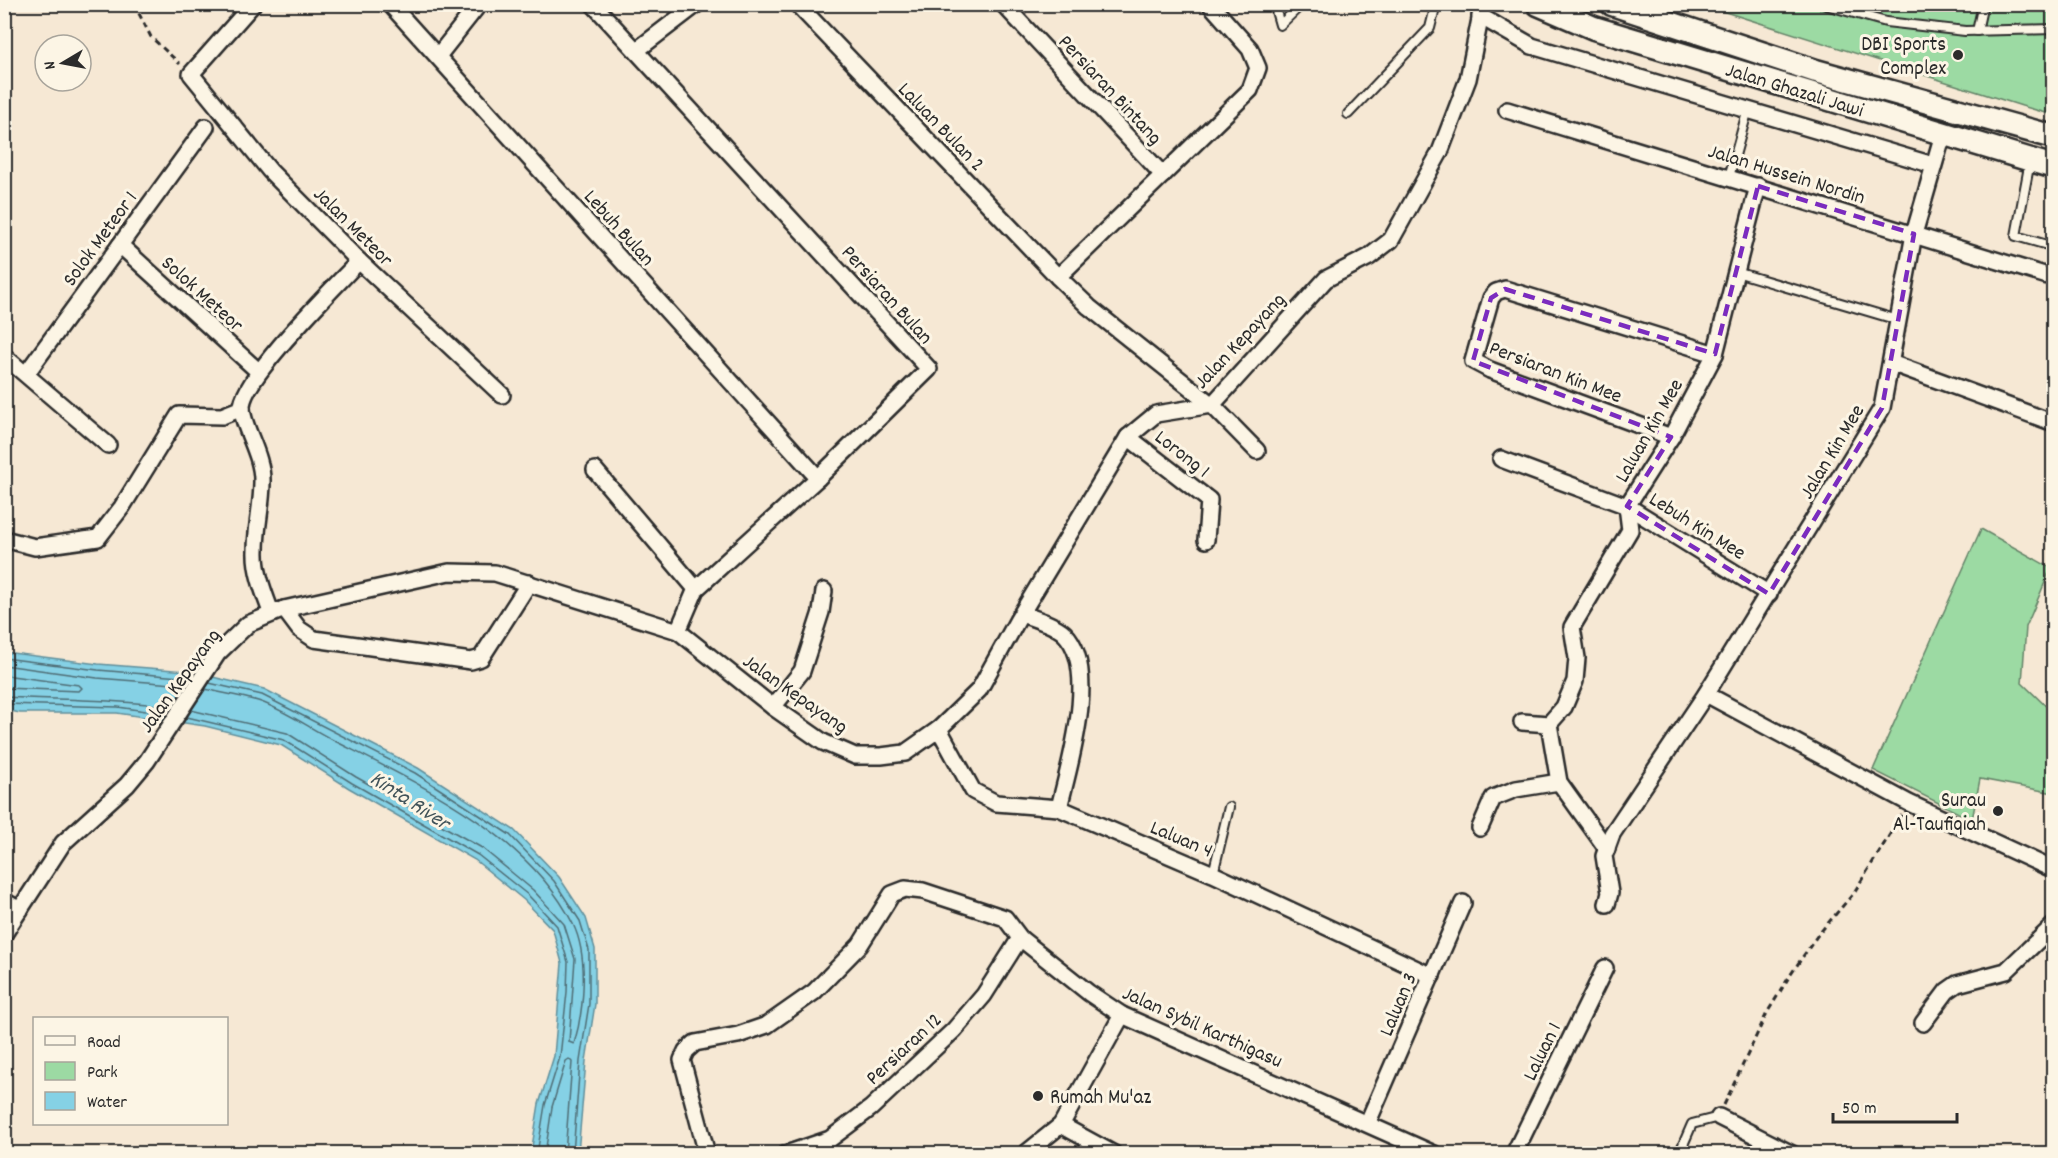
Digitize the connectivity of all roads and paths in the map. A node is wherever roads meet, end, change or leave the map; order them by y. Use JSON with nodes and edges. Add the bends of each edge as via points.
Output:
{"nodes":[{"id":1,"x":134,"y":4,"type":"edge"},
{"id":2,"x":253,"y":4,"type":"edge"},
{"id":3,"x":390,"y":4,"type":"edge"},
{"id":4,"x":479,"y":4,"type":"edge"},
{"id":5,"x":594,"y":4,"type":"edge"},
{"id":6,"x":697,"y":4,"type":"edge"},
{"id":7,"x":797,"y":4,"type":"edge"},
{"id":8,"x":1003,"y":4,"type":"edge"},
{"id":9,"x":1210,"y":4,"type":"edge"},
{"id":10,"x":1274,"y":4,"type":"edge"},
{"id":11,"x":1302,"y":4,"type":"edge"},
{"id":12,"x":1436,"y":4,"type":"edge"},
{"id":13,"x":1538,"y":4,"type":"edge"},
{"id":14,"x":1612,"y":4,"type":"edge"},
{"id":15,"x":1822,"y":4,"type":"edge"},
{"id":16,"x":1983,"y":4,"type":"edge"},
{"id":17,"x":1481,"y":10,"type":"edge"},
{"id":18,"x":1663,"y":13,"type":"edge"},
{"id":19,"x":2054,"y":30,"type":"edge"},
{"id":20,"x":1977,"y":31,"type":"junction"},
{"id":21,"x":638,"y":50,"type":"junction"},
{"id":22,"x":438,"y":56,"type":"junction"},
{"id":23,"x":190,"y":74,"type":"junction"},
{"id":24,"x":1887,"y":90,"type":"junction"},
{"id":25,"x":1748,"y":109,"type":"junction"},
{"id":26,"x":1507,"y":110,"type":"dead end"},
{"id":27,"x":1348,"y":114,"type":"dead end"},
{"id":28,"x":206,"y":127,"type":"dead end"},
{"id":29,"x":2025,"y":129,"type":"junction"},
{"id":30,"x":1943,"y":134,"type":"junction"},
{"id":31,"x":2054,"y":137,"type":"edge"},
{"id":32,"x":2030,"y":160,"type":"junction"},
{"id":33,"x":1933,"y":165,"type":"junction"},
{"id":34,"x":2054,"y":167,"type":"edge"},
{"id":35,"x":1163,"y":175,"type":"junction"},
{"id":36,"x":1729,"y":177,"type":"junction"},
{"id":37,"x":1758,"y":186,"type":"junction"},
{"id":38,"x":1914,"y":234,"type":"junction"},
{"id":39,"x":120,"y":245,"type":"junction"},
{"id":40,"x":2054,"y":247,"type":"edge"},
{"id":41,"x":359,"y":261,"type":"junction"},
{"id":42,"x":1736,"y":272,"type":"junction"},
{"id":43,"x":1058,"y":277,"type":"junction"},
{"id":44,"x":2054,"y":278,"type":"edge"},
{"id":45,"x":1900,"y":320,"type":"junction"},
{"id":46,"x":1715,"y":354,"type":"junction"},
{"id":47,"x":4,"y":356,"type":"edge"},
{"id":48,"x":1892,"y":363,"type":"junction"},
{"id":49,"x":258,"y":372,"type":"junction"},
{"id":50,"x":26,"y":374,"type":"junction"},
{"id":51,"x":502,"y":395,"type":"dead end"},
{"id":52,"x":1212,"y":405,"type":"junction"},
{"id":53,"x":242,"y":408,"type":"junction"},
{"id":54,"x":2054,"y":423,"type":"edge"},
{"id":55,"x":1128,"y":437,"type":"junction"},
{"id":56,"x":1671,"y":437,"type":"junction"},
{"id":57,"x":108,"y":446,"type":"dead end"},
{"id":58,"x":1257,"y":451,"type":"dead end"},
{"id":59,"x":1501,"y":459,"type":"dead end"},
{"id":60,"x":595,"y":470,"type":"dead end"},
{"id":61,"x":818,"y":478,"type":"junction"},
{"id":62,"x":1628,"y":506,"type":"junction"},
{"id":63,"x":4,"y":539,"type":"edge"},
{"id":64,"x":1206,"y":540,"type":"dead end"},
{"id":65,"x":529,"y":583,"type":"junction"},
{"id":66,"x":696,"y":589,"type":"junction"},
{"id":67,"x":824,"y":591,"type":"dead end"},
{"id":68,"x":1769,"y":594,"type":"junction"},
{"id":69,"x":278,"y":611,"type":"junction"},
{"id":70,"x":1022,"y":614,"type":"junction"},
{"id":71,"x":678,"y":631,"type":"junction"},
{"id":72,"x":1706,"y":694,"type":"junction"},
{"id":73,"x":773,"y":707,"type":"junction"},
{"id":74,"x":1522,"y":722,"type":"dead end"},
{"id":75,"x":1549,"y":723,"type":"junction"},
{"id":76,"x":939,"y":729,"type":"junction"},
{"id":77,"x":1559,"y":782,"type":"junction"},
{"id":78,"x":1908,"y":803,"type":"junction"},
{"id":79,"x":1229,"y":807,"type":"dead end"},
{"id":80,"x":1059,"y":808,"type":"junction"},
{"id":81,"x":1480,"y":828,"type":"dead end"},
{"id":82,"x":1607,"y":849,"type":"junction"},
{"id":83,"x":2054,"y":870,"type":"edge"},
{"id":84,"x":1213,"y":874,"type":"junction"},
{"id":85,"x":4,"y":901,"type":"edge"},
{"id":86,"x":1463,"y":903,"type":"dead end"},
{"id":87,"x":1607,"y":904,"type":"dead end"},
{"id":88,"x":20,"y":910,"type":"junction"},
{"id":89,"x":2054,"y":924,"type":"edge"},
{"id":90,"x":4,"y":934,"type":"edge"},
{"id":91,"x":1020,"y":938,"type":"junction"},
{"id":92,"x":1605,"y":968,"type":"dead end"},
{"id":93,"x":1431,"y":976,"type":"junction"},
{"id":94,"x":1122,"y":1015,"type":"junction"},
{"id":95,"x":1923,"y":1023,"type":"dead end"},
{"id":96,"x":1719,"y":1117,"type":"junction"},
{"id":97,"x":1368,"y":1122,"type":"junction"},
{"id":98,"x":1061,"y":1125,"type":"junction"},
{"id":99,"x":707,"y":1154,"type":"edge"},
{"id":100,"x":786,"y":1154,"type":"edge"},
{"id":101,"x":1025,"y":1154,"type":"edge"},
{"id":102,"x":1114,"y":1154,"type":"edge"},
{"id":103,"x":1434,"y":1154,"type":"edge"},
{"id":104,"x":1514,"y":1154,"type":"edge"},
{"id":105,"x":1679,"y":1154,"type":"edge"},
{"id":106,"x":1792,"y":1154,"type":"edge"}],
"edges":[{"from":1,"to":23,"type":"path","via":[[151,37]]},
{"from":2,"to":23,"type":"street"},
{"from":3,"to":22,"type":"street","name":"Lebuh Bulan"},
{"from":4,"to":22,"type":"street"},
{"from":5,"to":21,"type":"street","name":"Persiaran Bulan"},
{"from":6,"to":21,"type":"street"},
{"from":7,"to":43,"type":"street","name":"Laluan Bulan 2"},
{"from":8,"to":35,"type":"street","name":"Persiaran Bintang"},
{"from":9,"to":35,"type":"street","via":[[1250,49],[1257,68],[1250,90]]},
{"from":10,"to":11,"type":"lane","via":[[1280,25]]},
{"from":12,"to":27,"type":"lane","via":[[1430,28]]},
{"from":13,"to":30,"type":"main road","name":"Jalan Ghazali Jawi","via":[[1594,28]]},
{"from":14,"to":18,"type":"main road","name":"Jalan Ghazali Jawi"},
{"from":15,"to":20,"type":"lane","via":[[1886,22]]},
{"from":16,"to":20,"type":"lane"},
{"from":17,"to":25,"type":"street","name":"Jalan Ghazali Jawi","via":[[1532,46]]},
{"from":17,"to":52,"type":"street","name":"Jalan Kepayang","via":[[1468,80],[1440,152],[1391,240],[1369,257],[1326,279]]},
{"from":18,"to":24,"type":"main road","name":"Jalan Ghazali Jawi","via":[[1816,71]]},
{"from":19,"to":20,"type":"lane"},
{"from":21,"to":61,"type":"street","name":"Persiaran Bulan","via":[[929,369]]},
{"from":22,"to":61,"type":"street","name":"Lebuh Bulan"},
{"from":23,"to":41,"type":"street","name":"Jalan Meteor","via":[[270,171]]},
{"from":24,"to":29,"type":"main road","name":"Jalan Ghazali Jawi"},
{"from":24,"to":30,"type":"main road","via":[[1892,101],[1927,114]]},
{"from":25,"to":33,"type":"street","name":"Jalan Ghazali Jawi"},
{"from":25,"to":36,"type":"lane"},
{"from":26,"to":36,"type":"street","name":"Jalan Hussein Nordin"},
{"from":28,"to":39,"type":"street","name":"Solok Meteor 1"},
{"from":29,"to":30,"type":"main road","via":[[2017,134],[2004,134],[1962,125]]},
{"from":29,"to":31,"type":"main road","name":"Jalan Ghazali Jawi"},
{"from":30,"to":32,"type":"main road","name":"Jalan Ghazali Jawi"},
{"from":30,"to":33,"type":"street","name":"Jalan Kin Mee"},
{"from":32,"to":34,"type":"main road","name":"Jalan Ghazali Jawi"},
{"from":32,"to":40,"type":"lane","via":[[2016,236]]},
{"from":33,"to":38,"type":"street","name":"Jalan Kin Mee"},
{"from":35,"to":43,"type":"street"},
{"from":36,"to":37,"type":"street","name":"Jalan Hussein Nordin"},
{"from":37,"to":38,"type":"street","name":"Jalan Hussein Nordin"},
{"from":37,"to":42,"type":"street","name":"Laluan Kin Mee"},
{"from":38,"to":44,"type":"street","name":"Jalan Hussein Nordin"},
{"from":38,"to":45,"type":"street","name":"Jalan Kin Mee"},
{"from":39,"to":49,"type":"street","name":"Solok Meteor"},
{"from":39,"to":50,"type":"street","name":"Solok Meteor 1"},
{"from":41,"to":49,"type":"street"},
{"from":41,"to":51,"type":"street","name":"Jalan Meteor"},
{"from":42,"to":45,"type":"lane"},
{"from":42,"to":46,"type":"street","name":"Laluan Kin Mee"},
{"from":43,"to":52,"type":"street","name":"Laluan Bulan 2","via":[[1089,307]]},
{"from":45,"to":48,"type":"street","name":"Jalan Kin Mee"},
{"from":46,"to":56,"type":"street","name":"Laluan Kin Mee"},
{"from":46,"to":56,"type":"street","name":"Persiaran Kin Mee","via":[[1505,290],[1491,298],[1473,361]]},
{"from":47,"to":50,"type":"street"},
{"from":48,"to":54,"type":"street"},
{"from":48,"to":68,"type":"street","name":"Jalan Kin Mee","via":[[1882,408]]},
{"from":49,"to":53,"type":"street","via":[[244,395]]},
{"from":50,"to":57,"type":"street"},
{"from":52,"to":55,"type":"street","name":"Jalan Kepayang","via":[[1156,414]]},
{"from":52,"to":58,"type":"street","name":"Laluan Bulan 2"},
{"from":53,"to":63,"type":"street","via":[[222,416],[179,415],[98,538],[35,547]]},
{"from":53,"to":69,"type":"street","via":[[262,479],[256,552],[262,588]]},
{"from":55,"to":64,"type":"street","name":"Lorong 1","via":[[1209,500]]},
{"from":55,"to":70,"type":"street","name":"Jalan Kepayang"},
{"from":56,"to":62,"type":"street","name":"Laluan Kin Mee"},
{"from":59,"to":62,"type":"street","name":"Lebuh Kin Mee"},
{"from":60,"to":66,"type":"street"},
{"from":61,"to":66,"type":"street","name":"Persiaran Bulan"},
{"from":62,"to":68,"type":"street","name":"Lebuh Kin Mee"},
{"from":62,"to":75,"type":"street","name":"Laluan Kin Mee","via":[[1630,530],[1572,627],[1577,658],[1575,681],[1564,707]]},
{"from":65,"to":69,"type":"street","name":"Jalan Kepayang","via":[[495,573],[449,572]]},
{"from":65,"to":69,"type":"street","via":[[482,658],[471,661],[314,639]]},
{"from":65,"to":71,"type":"street","name":"Jalan Kepayang"},
{"from":66,"to":71,"type":"street","name":"Persiaran Bulan"},
{"from":67,"to":73,"type":"street","via":[[802,671]]},
{"from":68,"to":72,"type":"street","name":"Jalan Kin Mee"},
{"from":69,"to":88,"type":"street","name":"Jalan Kepayang","via":[[248,624],[218,653],[147,760],[127,785],[63,843]]},
{"from":70,"to":76,"type":"street","name":"Jalan Kepayang","via":[[979,690]]},
{"from":70,"to":80,"type":"street","via":[[1062,631],[1076,651],[1082,684],[1076,734]]},
{"from":71,"to":73,"type":"street","name":"Jalan Kepayang"},
{"from":72,"to":78,"type":"street"},
{"from":72,"to":82,"type":"street","name":"Jalan Kin Mee","via":[[1612,834]]},
{"from":73,"to":76,"type":"street","name":"Jalan Kepayang","via":[[823,742],[855,756],[905,753]]},
{"from":74,"to":75,"type":"street"},
{"from":75,"to":77,"type":"street"},
{"from":76,"to":80,"type":"street","name":"Laluan 4","via":[[973,791],[996,803]]},
{"from":77,"to":81,"type":"street","via":[[1516,789],[1493,798]]},
{"from":77,"to":82,"type":"street"},
{"from":78,"to":83,"type":"street"},
{"from":78,"to":96,"type":"path","via":[[1854,894],[1817,936],[1767,1013]]},
{"from":79,"to":84,"type":"lane"},
{"from":80,"to":84,"type":"street","name":"Laluan 4"},
{"from":82,"to":87,"type":"street","via":[[1604,856],[1611,893]]},
{"from":84,"to":93,"type":"street","name":"Laluan 4"},
{"from":85,"to":88,"type":"street"},
{"from":86,"to":93,"type":"street","name":"Laluan 3"},
{"from":88,"to":90,"type":"street","name":"Jalan Kepayang"},
{"from":89,"to":95,"type":"street","via":[[2006,971],[1957,984]]},
{"from":91,"to":94,"type":"street","name":"Jalan Sybil Karthigasu"},
{"from":91,"to":99,"type":"street","name":"Jalan Sybil Karthigasu","via":[[1005,918],[924,891],[905,889],[892,894],[860,945],[814,992],[767,1025],[695,1043],[686,1051],[682,1060]]},
{"from":91,"to":100,"type":"street","name":"Persiaran 12","via":[[984,995],[954,1030],[871,1108],[830,1139]]},
{"from":92,"to":104,"type":"street","name":"Laluan 1"},
{"from":93,"to":97,"type":"street","name":"Laluan 3"},
{"from":94,"to":97,"type":"street","name":"Jalan Sybil Karthigasu"},
{"from":94,"to":98,"type":"street"},
{"from":96,"to":105,"type":"lane","via":[[1692,1125]]},
{"from":96,"to":106,"type":"street"},
{"from":97,"to":103,"type":"street","name":"Jalan Sybil Karthigasu"},
{"from":98,"to":101,"type":"street"},
{"from":98,"to":102,"type":"street"}]}
